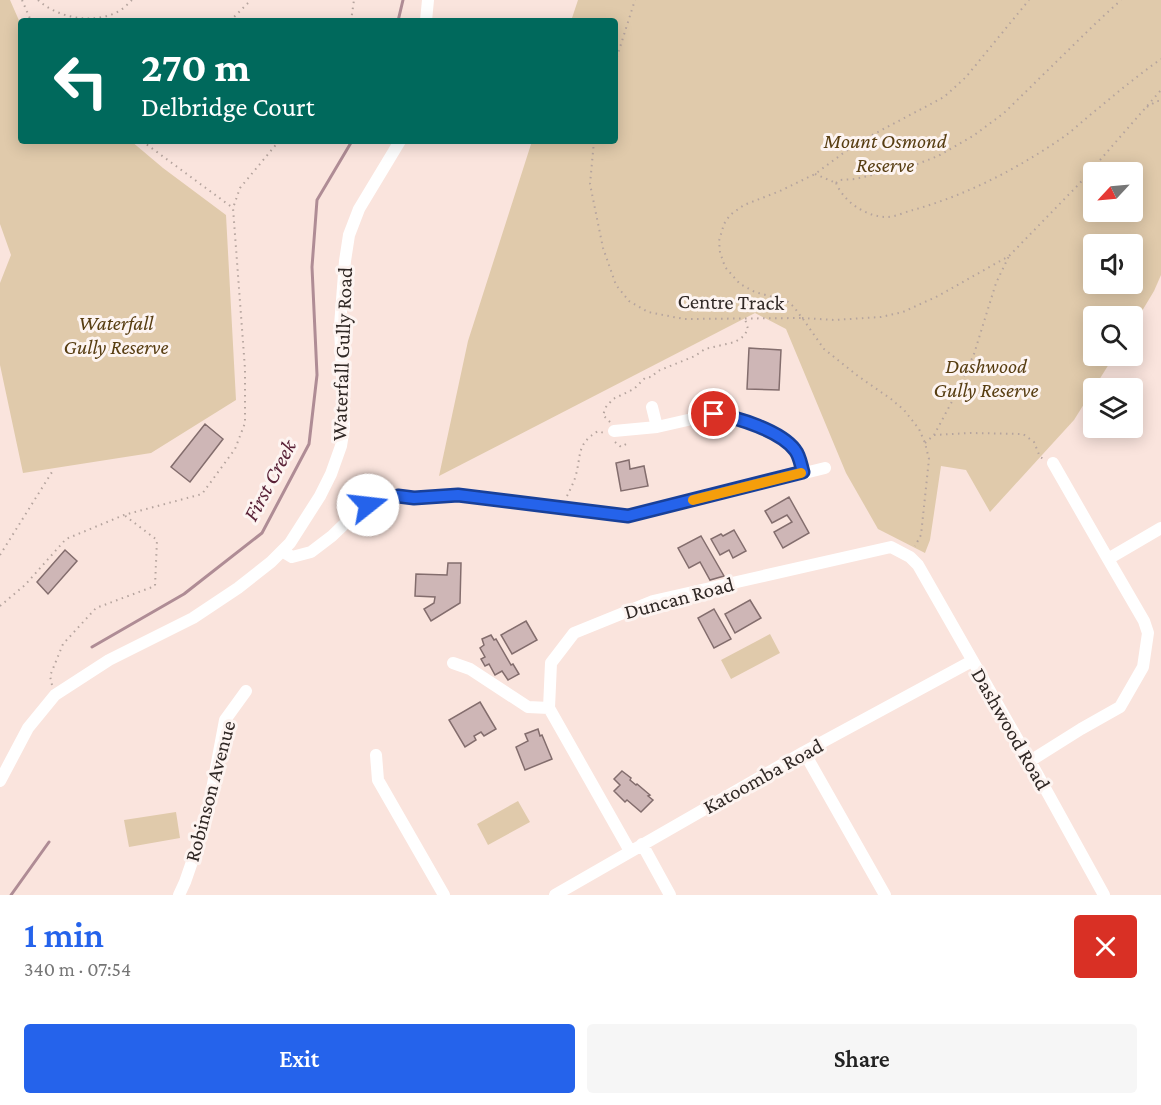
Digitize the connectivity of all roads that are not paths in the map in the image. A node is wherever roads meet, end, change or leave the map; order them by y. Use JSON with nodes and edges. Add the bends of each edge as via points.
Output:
{"nodes":[{"id":1,"x":428,"y":0,"type":"edge"},
{"id":2,"x":426,"y":18,"type":"edge"},
{"id":3,"x":398,"y":144,"type":"edge"},
{"id":4,"x":652,"y":407,"type":"dead end"},
{"id":5,"x":657,"y":427,"type":"junction"},
{"id":6,"x":615,"y":431,"type":"road end"},
{"id":7,"x":1053,"y":463,"type":"road end"},
{"id":8,"x":825,"y":468,"type":"dead end"},
{"id":9,"x":803,"y":472,"type":"junction"},
{"id":10,"x":1161,"y":528,"type":"edge"},
{"id":11,"x":282,"y":551,"type":"junction"},
{"id":12,"x":1108,"y":559,"type":"junction"},
{"id":13,"x":914,"y":561,"type":"joint"},
{"id":14,"x":972,"y":661,"type":"junction"},
{"id":15,"x":453,"y":663,"type":"dead end"},
{"id":16,"x":246,"y":691,"type":"dead end"},
{"id":17,"x":549,"y":708,"type":"junction"},
{"id":18,"x":804,"y":752,"type":"junction"},
{"id":19,"x":376,"y":755,"type":"dead end"},
{"id":20,"x":1030,"y":761,"type":"junction"},
{"id":21,"x":0,"y":781,"type":"edge"},
{"id":22,"x":642,"y":844,"type":"junction"},
{"id":23,"x":630,"y":851,"type":"junction"},
{"id":24,"x":179,"y":895,"type":"edge"},
{"id":25,"x":444,"y":895,"type":"edge"},
{"id":26,"x":555,"y":895,"type":"edge"},
{"id":27,"x":670,"y":895,"type":"edge"},
{"id":28,"x":885,"y":895,"type":"edge"},
{"id":29,"x":1104,"y":895,"type":"edge"}],
"edges":[{"from":1,"to":2,"type":"street"},
{"from":3,"to":11,"type":"street","name":"Waterfall Gully Road","via":[[359,209],[348,244],[340,326],[344,427],[341,446],[320,496]]},
{"from":4,"to":5,"type":"street"},
{"from":5,"to":6,"type":"street"},
{"from":5,"to":9,"type":"street","via":[[714,414],[730,416],[781,436],[796,451]]},
{"from":7,"to":12,"type":"street"},
{"from":8,"to":9,"type":"street"},
{"from":9,"to":11,"type":"street","via":[[628,516],[458,495],[389,498],[358,511],[311,552],[292,557]]},
{"from":10,"to":12,"type":"street"},
{"from":11,"to":21,"type":"street","name":"Waterfall Gully Road","via":[[238,588],[193,618],[109,660],[55,695],[28,728]]},
{"from":12,"to":20,"type":"street","via":[[1148,633],[1143,667],[1120,707]]},
{"from":13,"to":14,"type":"street","name":"Dashwood Road"},
{"from":13,"to":17,"type":"street","name":"Duncan Road","via":[[891,547],[653,601],[574,633],[551,663]]},
{"from":14,"to":18,"type":"street","name":"Katoomba Road"},
{"from":14,"to":20,"type":"street","name":"Dashwood Road"},
{"from":15,"to":17,"type":"street","via":[[470,669],[528,706]]},
{"from":16,"to":24,"type":"street","name":"Robinson Avenue","via":[[225,720],[202,833]]},
{"from":17,"to":23,"type":"street"},
{"from":18,"to":22,"type":"street","name":"Katoomba Road"},
{"from":18,"to":28,"type":"street"},
{"from":19,"to":25,"type":"street","via":[[378,780]]},
{"from":20,"to":29,"type":"street","name":"Dashwood Road"},
{"from":22,"to":23,"type":"street","name":"Katoomba Road"},
{"from":22,"to":27,"type":"street"},
{"from":23,"to":26,"type":"street","name":"Katoomba Road"}]}
